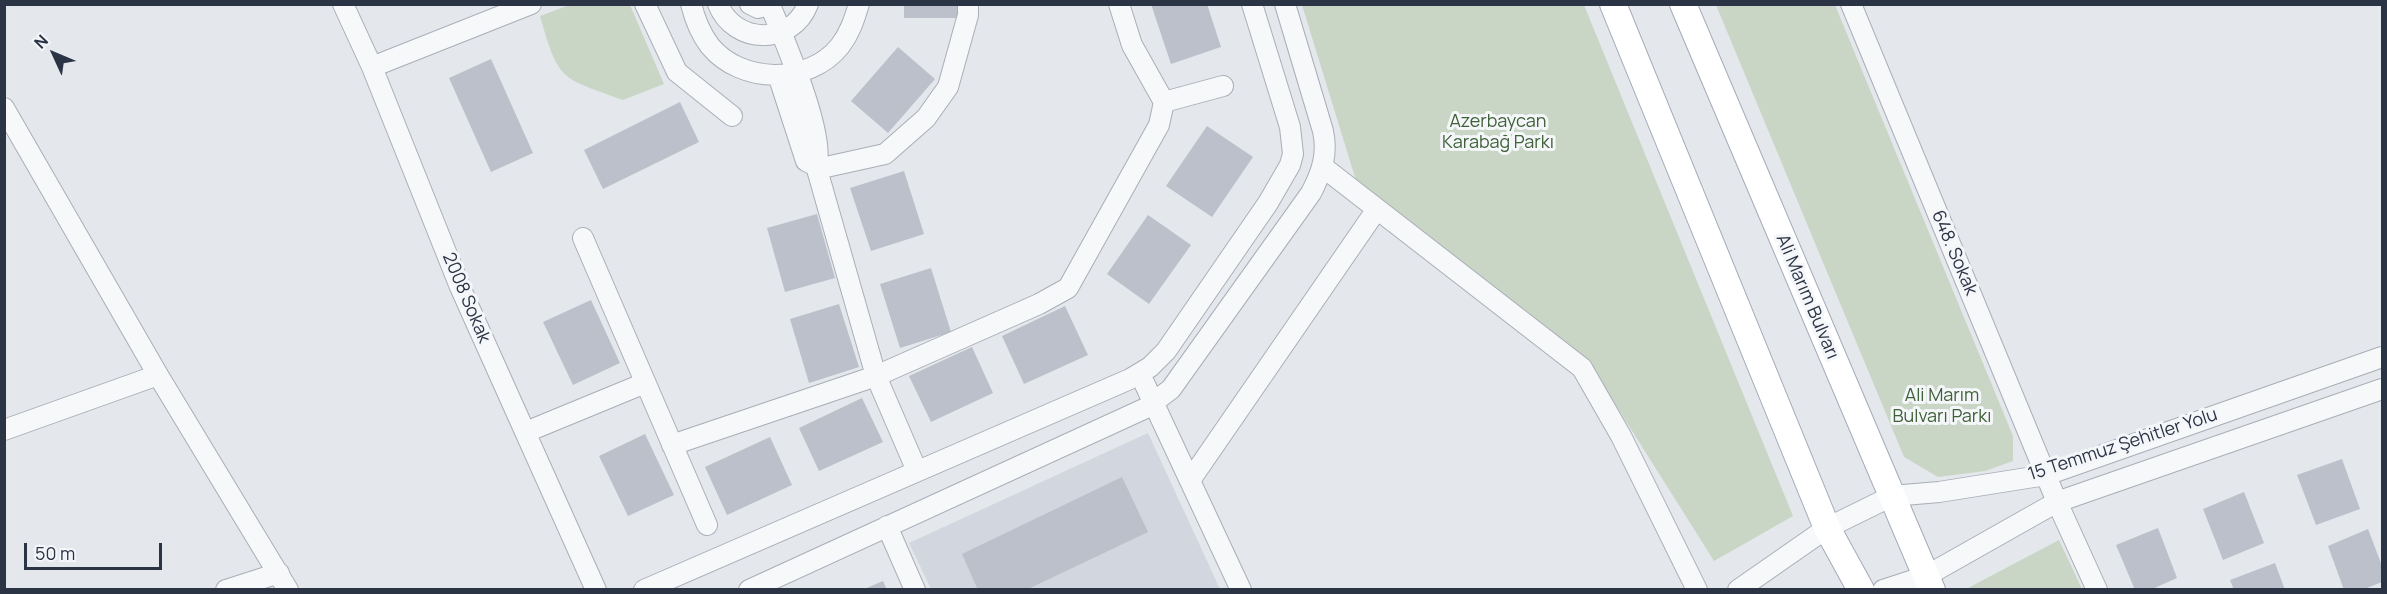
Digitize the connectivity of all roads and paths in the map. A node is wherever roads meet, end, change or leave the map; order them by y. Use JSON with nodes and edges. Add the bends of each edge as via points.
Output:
{"nodes":[{"id":1,"x":343,"y":4,"type":"edge"},
{"id":2,"x":531,"y":4,"type":"edge"},
{"id":3,"x":645,"y":4,"type":"edge"},
{"id":4,"x":691,"y":4,"type":"edge"},
{"id":5,"x":718,"y":4,"type":"edge"},
{"id":6,"x":750,"y":4,"type":"edge"},
{"id":7,"x":808,"y":4,"type":"edge"},
{"id":8,"x":859,"y":4,"type":"edge"},
{"id":9,"x":968,"y":4,"type":"edge"},
{"id":10,"x":1119,"y":4,"type":"edge"},
{"id":11,"x":1252,"y":4,"type":"edge"},
{"id":12,"x":1285,"y":4,"type":"edge"},
{"id":13,"x":1613,"y":4,"type":"edge"},
{"id":14,"x":1683,"y":4,"type":"edge"},
{"id":15,"x":1851,"y":4,"type":"edge"},
{"id":16,"x":770,"y":5,"type":"edge"},
{"id":17,"x":781,"y":33,"type":"junction"},
{"id":18,"x":372,"y":67,"type":"junction"},
{"id":19,"x":787,"y":74,"type":"junction"},
{"id":20,"x":1223,"y":86,"type":"dead end"},
{"id":21,"x":1164,"y":102,"type":"junction"},
{"id":22,"x":4,"y":108,"type":"edge"},
{"id":23,"x":732,"y":116,"type":"dead end"},
{"id":24,"x":817,"y":167,"type":"junction"},
{"id":25,"x":1323,"y":167,"type":"junction"},
{"id":26,"x":1377,"y":209,"type":"junction"},
{"id":27,"x":583,"y":238,"type":"dead end"},
{"id":28,"x":2382,"y":357,"type":"edge"},
{"id":29,"x":1140,"y":374,"type":"junction"},
{"id":30,"x":158,"y":375,"type":"junction"},
{"id":31,"x":876,"y":376,"type":"junction"},
{"id":32,"x":645,"y":382,"type":"junction"},
{"id":33,"x":2382,"y":389,"type":"edge"},
{"id":34,"x":1155,"y":402,"type":"junction"},
{"id":35,"x":4,"y":430,"type":"edge"},
{"id":36,"x":526,"y":432,"type":"junction"},
{"id":37,"x":672,"y":445,"type":"junction"},
{"id":38,"x":917,"y":471,"type":"junction"},
{"id":39,"x":2046,"y":475,"type":"junction"},
{"id":40,"x":1191,"y":479,"type":"junction"},
{"id":41,"x":1892,"y":496,"type":"junction"},
{"id":42,"x":2057,"y":502,"type":"junction"},
{"id":43,"x":707,"y":525,"type":"dead end"},
{"id":44,"x":887,"y":526,"type":"junction"},
{"id":45,"x":1827,"y":528,"type":"junction"},
{"id":46,"x":284,"y":581,"type":"edge"},
{"id":47,"x":1929,"y":583,"type":"edge"},
{"id":48,"x":226,"y":590,"type":"edge"},
{"id":49,"x":597,"y":590,"type":"edge"},
{"id":50,"x":644,"y":590,"type":"edge"},
{"id":51,"x":749,"y":590,"type":"edge"},
{"id":52,"x":915,"y":590,"type":"edge"},
{"id":53,"x":1241,"y":590,"type":"edge"},
{"id":54,"x":1697,"y":590,"type":"edge"},
{"id":55,"x":1738,"y":590,"type":"edge"},
{"id":56,"x":1861,"y":590,"type":"edge"},
{"id":57,"x":1883,"y":590,"type":"edge"},
{"id":58,"x":2097,"y":590,"type":"edge"}],
"edges":[{"from":1,"to":18,"type":"street","name":"2008 Sokak"},
{"from":2,"to":18,"type":"street"},
{"from":3,"to":23,"type":"street","via":[[677,72]]},
{"from":4,"to":19,"type":"street","via":[[697,27],[710,47],[729,63],[751,72]]},
{"from":5,"to":17,"type":"street","via":[[732,25],[748,34]]},
{"from":6,"to":16,"type":"street","via":[[758,8]]},
{"from":7,"to":17,"type":"street","via":[[795,23]]},
{"from":8,"to":19,"type":"street","via":[[852,27],[839,47],[820,63]]},
{"from":9,"to":24,"type":"street","via":[[948,87],[926,118],[885,154]]},
{"from":10,"to":21,"type":"street","via":[[1132,45]]},
{"from":11,"to":29,"type":"street","via":[[1290,127],[1290,165],[1166,351]]},
{"from":12,"to":25,"type":"street","via":[[1326,143]]},
{"from":13,"to":45,"type":"main road"},
{"from":14,"to":41,"type":"main road","name":"Ali Marım Bulvarı"},
{"from":15,"to":39,"type":"street","name":"648. Sokak"},
{"from":16,"to":17,"type":"street"},
{"from":17,"to":19,"type":"street"},
{"from":18,"to":36,"type":"street","name":"2008 Sokak","via":[[460,287]]},
{"from":19,"to":24,"type":"street","via":[[820,155]]},
{"from":20,"to":21,"type":"street"},
{"from":21,"to":31,"type":"street","via":[[1159,125],[1068,288]]},
{"from":22,"to":30,"type":"street"},
{"from":24,"to":31,"type":"street"},
{"from":25,"to":26,"type":"street"},
{"from":25,"to":34,"type":"street","via":[[1311,193],[1182,376]]},
{"from":26,"to":40,"type":"street"},
{"from":26,"to":54,"type":"street","via":[[1582,368],[1621,436]]},
{"from":27,"to":32,"type":"street"},
{"from":28,"to":39,"type":"street","name":"15 Temmuz Şehitler Yolu"},
{"from":29,"to":34,"type":"street"},
{"from":29,"to":38,"type":"street"},
{"from":30,"to":35,"type":"street"},
{"from":30,"to":46,"type":"street"},
{"from":31,"to":37,"type":"street"},
{"from":31,"to":38,"type":"street"},
{"from":32,"to":36,"type":"street"},
{"from":32,"to":37,"type":"street"},
{"from":33,"to":42,"type":"street","name":"15 Temmuz Şehitler Yolu"},
{"from":34,"to":40,"type":"street"},
{"from":34,"to":44,"type":"street"},
{"from":36,"to":49,"type":"street","name":"2008 Sokak"},
{"from":37,"to":43,"type":"street"},
{"from":38,"to":50,"type":"street"},
{"from":39,"to":41,"type":"street","name":"15 Temmuz Şehitler Yolu"},
{"from":39,"to":42,"type":"street","name":"648. Sokak"},
{"from":40,"to":53,"type":"street"},
{"from":41,"to":45,"type":"street","name":"15 Temmuz Şehitler Yolu"},
{"from":41,"to":47,"type":"main road","name":"Ali Marım Bulvarı"},
{"from":42,"to":47,"type":"street","name":"15 Temmuz Şehitler Yolu"},
{"from":42,"to":58,"type":"street","name":"648. Sokak"},
{"from":44,"to":51,"type":"street"},
{"from":44,"to":52,"type":"street"},
{"from":45,"to":55,"type":"street","name":"15 Temmuz Şehitler Yolu"},
{"from":45,"to":56,"type":"main road"},
{"from":46,"to":48,"type":"street"},
{"from":47,"to":57,"type":"street","name":"15 Temmuz Şehitler Yolu"}]}
